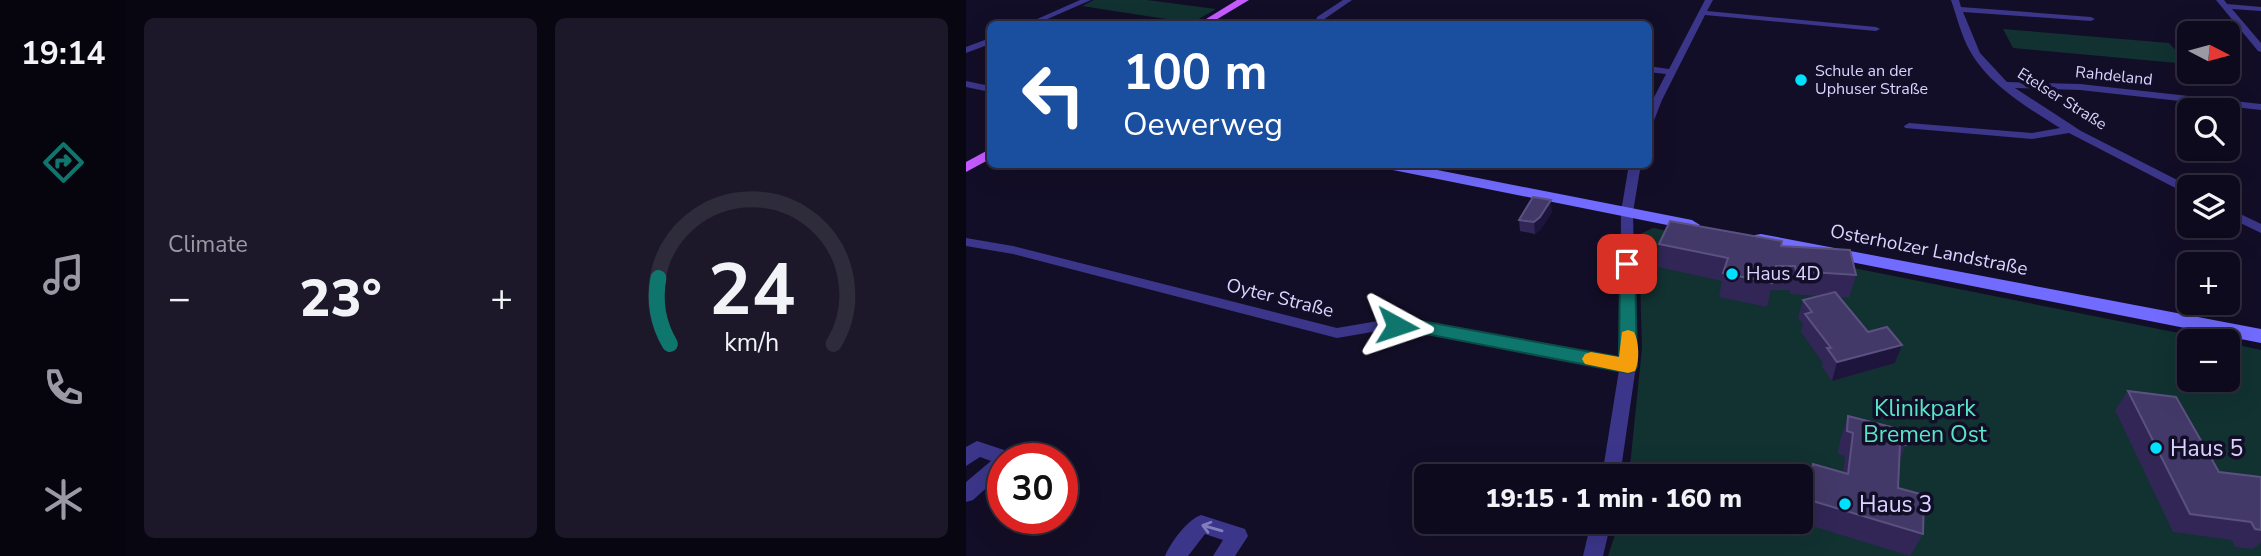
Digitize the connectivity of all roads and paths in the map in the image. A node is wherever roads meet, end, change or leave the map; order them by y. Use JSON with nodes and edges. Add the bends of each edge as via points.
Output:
{"nodes":[{"id":1,"x":1087,"y":0,"type":"edge"},
{"id":2,"x":1244,"y":0,"type":"edge"},
{"id":3,"x":1348,"y":0,"type":"edge"},
{"id":4,"x":1709,"y":0,"type":"edge"},
{"id":5,"x":2223,"y":3,"type":"edge"},
{"id":6,"x":1957,"y":5,"type":"edge"},
{"id":7,"x":2261,"y":9,"type":"edge"},
{"id":8,"x":1704,"y":13,"type":"junction"},
{"id":9,"x":2091,"y":19,"type":"dead end"},
{"id":10,"x":1037,"y":21,"type":"edge"},
{"id":11,"x":1208,"y":21,"type":"edge"},
{"id":12,"x":1324,"y":21,"type":"edge"},
{"id":13,"x":1875,"y":29,"type":"dead end"},
{"id":14,"x":987,"y":42,"type":"edge"},
{"id":15,"x":2261,"y":49,"type":"edge"},
{"id":16,"x":966,"y":50,"type":"edge"},
{"id":17,"x":1652,"y":70,"type":"edge"},
{"id":18,"x":1672,"y":72,"type":"junction"},
{"id":19,"x":966,"y":84,"type":"edge"},
{"id":20,"x":2006,"y":85,"type":"junction"},
{"id":21,"x":987,"y":89,"type":"edge"},
{"id":22,"x":2261,"y":107,"type":"edge"},
{"id":23,"x":1652,"y":114,"type":"edge"},
{"id":24,"x":1909,"y":126,"type":"dead end"},
{"id":25,"x":2071,"y":129,"type":"junction"},
{"id":26,"x":987,"y":155,"type":"edge"},
{"id":27,"x":966,"y":168,"type":"edge"},
{"id":28,"x":1403,"y":168,"type":"edge"},
{"id":29,"x":1634,"y":168,"type":"edge"},
{"id":30,"x":2177,"y":185,"type":"edge"},
{"id":31,"x":1627,"y":212,"type":"junction"},
{"id":32,"x":2240,"y":218,"type":"edge"},
{"id":33,"x":1710,"y":229,"type":"edge"},
{"id":34,"x":2261,"y":229,"type":"edge"},
{"id":35,"x":1750,"y":236,"type":"edge"},
{"id":36,"x":966,"y":242,"type":"edge"},
{"id":37,"x":2261,"y":336,"type":"edge"},
{"id":38,"x":1628,"y":366,"type":"junction"},
{"id":39,"x":987,"y":452,"type":"edge"},
{"id":40,"x":966,"y":458,"type":"edge"},
{"id":41,"x":1613,"y":464,"type":"edge"},
{"id":42,"x":987,"y":476,"type":"edge"},
{"id":43,"x":966,"y":494,"type":"edge"},
{"id":44,"x":1598,"y":534,"type":"edge"},
{"id":45,"x":1175,"y":556,"type":"edge"},
{"id":46,"x":1223,"y":556,"type":"edge"},
{"id":47,"x":1593,"y":556,"type":"edge"}],
"edges":[{"from":1,"to":10,"type":"street"},
{"from":2,"to":11,"type":"main road"},
{"from":3,"to":12,"type":"street"},
{"from":4,"to":8,"type":"street"},
{"from":5,"to":7,"type":"street"},
{"from":5,"to":15,"type":"street"},
{"from":6,"to":9,"type":"street"},
{"from":6,"to":20,"type":"street","name":"Etelser Straße","via":[[1972,48]]},
{"from":8,"to":13,"type":"street"},
{"from":8,"to":18,"type":"street"},
{"from":14,"to":16,"type":"street"},
{"from":17,"to":18,"type":"street"},
{"from":18,"to":23,"type":"street"},
{"from":19,"to":21,"type":"street"},
{"from":20,"to":22,"type":"street","name":"Rahdeland","via":[[2080,87]]},
{"from":20,"to":25,"type":"street","name":"Etelser Straße"},
{"from":24,"to":25,"type":"street","via":[[2032,136]]},
{"from":25,"to":30,"type":"street","name":"Etelser Straße"},
{"from":26,"to":27,"type":"main road"},
{"from":28,"to":31,"type":"main road"},
{"from":29,"to":31,"type":"street"},
{"from":31,"to":33,"type":"main road"},
{"from":31,"to":38,"type":"street"},
{"from":32,"to":34,"type":"street"},
{"from":35,"to":37,"type":"main road","name":"Osterholzer Landstraße"},
{"from":36,"to":38,"type":"street","name":"Oyter Straße","via":[[1337,333],[1416,326]]},
{"from":38,"to":41,"type":"street"},
{"from":39,"to":40,"type":"street","via":[[977,449]]},
{"from":42,"to":43,"type":"street"},
{"from":44,"to":47,"type":"street"},
{"from":46,"to":45,"type":"street","one_way":true,"via":[[1238,536],[1201,524]]}]}
